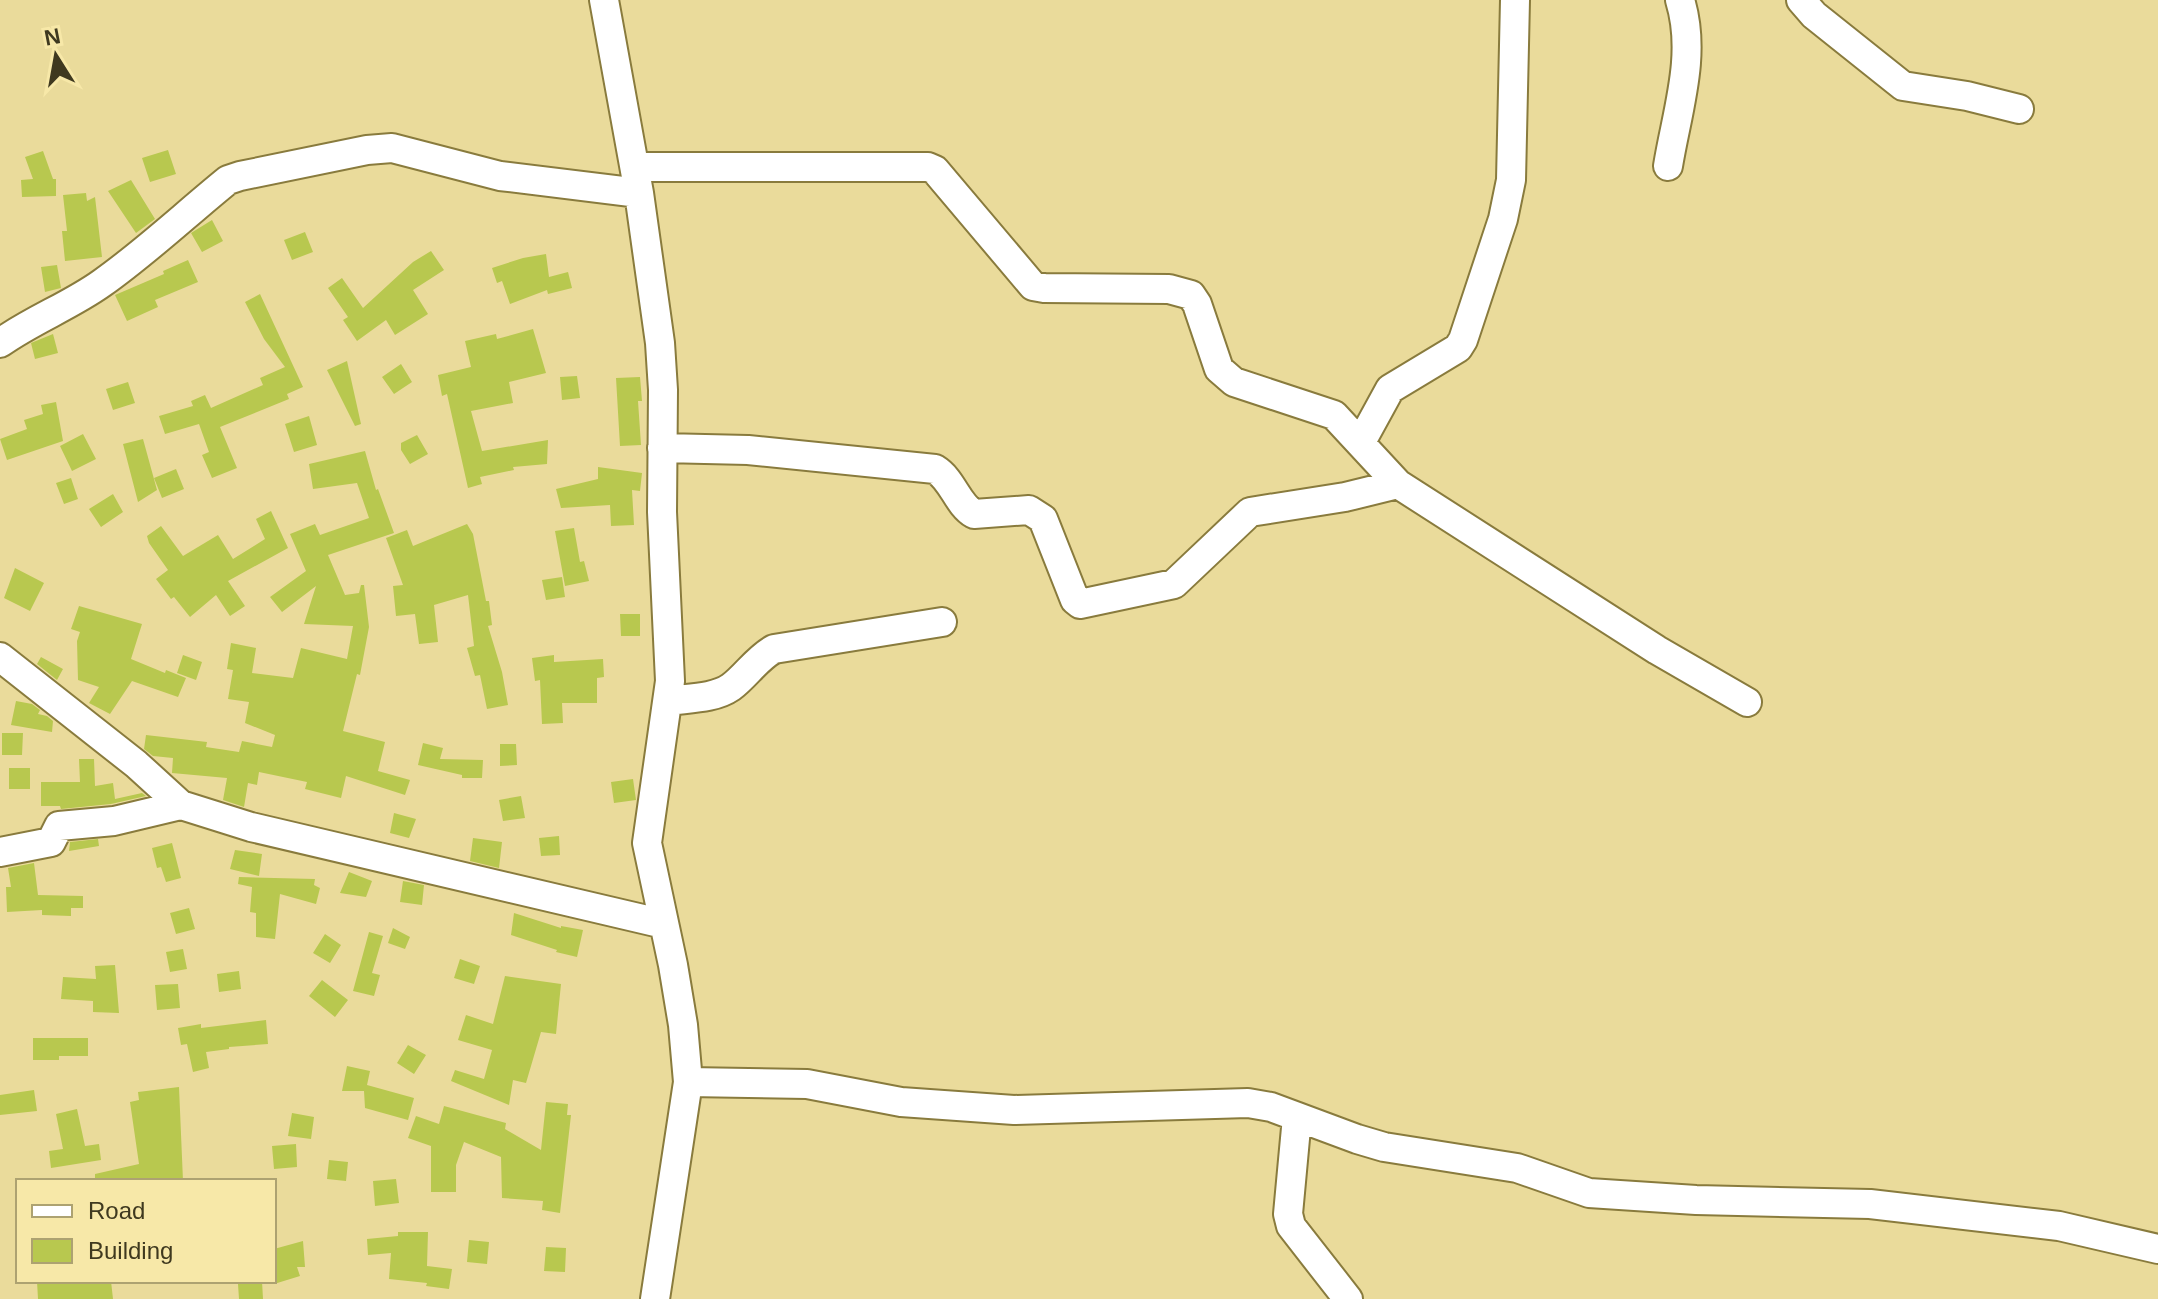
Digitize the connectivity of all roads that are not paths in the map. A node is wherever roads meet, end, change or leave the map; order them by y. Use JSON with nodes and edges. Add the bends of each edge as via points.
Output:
{"nodes":[{"id":1,"x":604,"y":0,"type":"edge"},
{"id":2,"x":1515,"y":0,"type":"edge"},
{"id":3,"x":1680,"y":0,"type":"edge"},
{"id":4,"x":1801,"y":0,"type":"edge"},
{"id":5,"x":2019,"y":109,"type":"dead end"},
{"id":6,"x":1668,"y":166,"type":"dead end"},
{"id":7,"x":637,"y":180,"type":"junction"},
{"id":8,"x":0,"y":343,"type":"edge"},
{"id":9,"x":1361,"y":442,"type":"junction"},
{"id":10,"x":662,"y":448,"type":"junction"},
{"id":11,"x":1398,"y":484,"type":"junction"},
{"id":12,"x":942,"y":622,"type":"dead end"},
{"id":13,"x":0,"y":657,"type":"edge"},
{"id":14,"x":668,"y":701,"type":"junction"},
{"id":15,"x":1747,"y":702,"type":"dead end"},
{"id":16,"x":181,"y":805,"type":"junction"},
{"id":17,"x":0,"y":852,"type":"edge"},
{"id":18,"x":664,"y":924,"type":"junction"},
{"id":19,"x":688,"y":1082,"type":"junction"},
{"id":20,"x":1297,"y":1117,"type":"junction"},
{"id":21,"x":2158,"y":1249,"type":"edge"},
{"id":22,"x":655,"y":1299,"type":"edge"},
{"id":23,"x":1348,"y":1299,"type":"edge"}],
"edges":[{"from":1,"to":7,"type":"street"},
{"from":2,"to":9,"type":"street","via":[[1511,180],[1463,340],[1390,389]]},
{"from":3,"to":6,"type":"street","via":[[1687,72]]},
{"from":4,"to":5,"type":"street","via":[[1903,86]]},
{"from":7,"to":8,"type":"street","via":[[500,176],[392,148],[240,176],[228,180],[105,281]]},
{"from":7,"to":9,"type":"street","via":[[928,167],[940,174],[1033,286],[1182,290],[1197,304],[1224,375],[1334,415]]},
{"from":7,"to":10,"type":"street","via":[[660,343]]},
{"from":9,"to":11,"type":"street"},
{"from":10,"to":11,"type":"street","via":[[748,450],[935,469],[974,514],[1037,513],[1080,604],[1174,584],[1250,512]]},
{"from":10,"to":14,"type":"street"},
{"from":11,"to":15,"type":"street"},
{"from":12,"to":14,"type":"street","via":[[774,649],[729,689]]},
{"from":13,"to":16,"type":"street"},
{"from":14,"to":18,"type":"street","via":[[647,843]]},
{"from":16,"to":17,"type":"street","via":[[114,821],[59,826],[51,842]]},
{"from":16,"to":18,"type":"street","via":[[251,827]]},
{"from":18,"to":19,"type":"street"},
{"from":19,"to":20,"type":"street","via":[[807,1084],[901,1102],[1014,1110],[1248,1103]]},
{"from":19,"to":22,"type":"street"},
{"from":20,"to":21,"type":"street","via":[[1384,1147],[1517,1168],[1609,1197],[1870,1204],[2059,1226]]},
{"from":20,"to":23,"type":"street","via":[[1291,1226]]}]}
